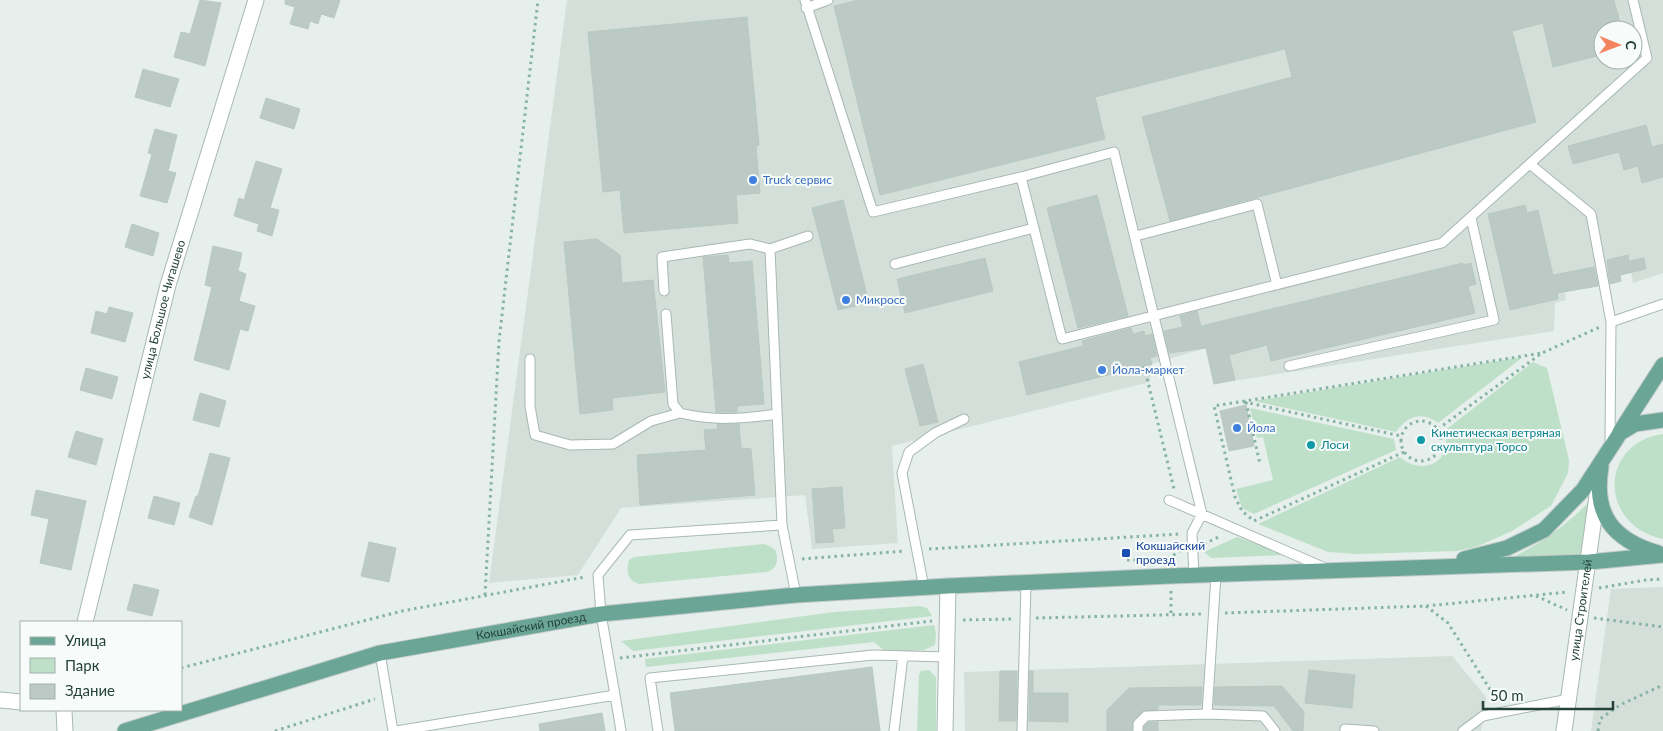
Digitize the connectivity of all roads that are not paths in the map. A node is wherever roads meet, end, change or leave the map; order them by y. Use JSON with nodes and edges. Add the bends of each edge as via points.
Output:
{"nodes":[{"id":1,"x":256,"y":0,"type":"edge"},
{"id":2,"x":828,"y":0,"type":"edge"},
{"id":3,"x":1633,"y":0,"type":"edge"},
{"id":4,"x":806,"y":4,"type":"edge"},
{"id":5,"x":1532,"y":165,"type":"junction"},
{"id":6,"x":1021,"y":177,"type":"junction"},
{"id":7,"x":1471,"y":218,"type":"junction"},
{"id":8,"x":1034,"y":228,"type":"junction"},
{"id":9,"x":808,"y":236,"type":"dead end"},
{"id":10,"x":1136,"y":236,"type":"junction"},
{"id":11,"x":770,"y":249,"type":"junction"},
{"id":12,"x":895,"y":264,"type":"dead end"},
{"id":13,"x":1277,"y":285,"type":"junction"},
{"id":14,"x":664,"y":292,"type":"dead end"},
{"id":15,"x":1663,"y":304,"type":"edge"},
{"id":16,"x":666,"y":314,"type":"dead end"},
{"id":17,"x":1156,"y":315,"type":"junction"},
{"id":18,"x":1611,"y":322,"type":"junction"},
{"id":19,"x":530,"y":359,"type":"dead end"},
{"id":20,"x":1663,"y":364,"type":"edge"},
{"id":21,"x":1289,"y":366,"type":"dead end"},
{"id":22,"x":680,"y":413,"type":"junction"},
{"id":23,"x":777,"y":414,"type":"junction"},
{"id":24,"x":964,"y":419,"type":"dead end"},
{"id":25,"x":1663,"y":420,"type":"edge"},
{"id":26,"x":1615,"y":439,"type":"junction"},
{"id":27,"x":1602,"y":464,"type":"junction"},
{"id":28,"x":1598,"y":488,"type":"junction"},
{"id":29,"x":1173,"y":502,"type":"road end"},
{"id":30,"x":1202,"y":514,"type":"junction"},
{"id":31,"x":782,"y":525,"type":"junction"},
{"id":32,"x":1663,"y":555,"type":"edge"},
{"id":33,"x":1589,"y":562,"type":"junction"},
{"id":34,"x":1442,"y":568,"type":"junction"},
{"id":35,"x":1332,"y":571,"type":"junction"},
{"id":36,"x":1194,"y":575,"type":"junction"},
{"id":37,"x":1216,"y":575,"type":"junction"},
{"id":38,"x":1026,"y":583,"type":"junction"},
{"id":39,"x":948,"y":586,"type":"junction"},
{"id":40,"x":924,"y":588,"type":"junction"},
{"id":41,"x":796,"y":595,"type":"junction"},
{"id":42,"x":601,"y":614,"type":"junction"},
{"id":43,"x":85,"y":621,"type":"edge"},
{"id":44,"x":380,"y":653,"type":"junction"},
{"id":45,"x":903,"y":656,"type":"junction"},
{"id":46,"x":946,"y":657,"type":"junction"},
{"id":47,"x":615,"y":695,"type":"junction"},
{"id":48,"x":1569,"y":699,"type":"junction"},
{"id":49,"x":0,"y":700,"type":"edge"},
{"id":50,"x":20,"y":702,"type":"edge"},
{"id":51,"x":64,"y":711,"type":"edge"},
{"id":52,"x":1207,"y":714,"type":"junction"},
{"id":53,"x":65,"y":731,"type":"edge"},
{"id":54,"x":125,"y":731,"type":"edge"},
{"id":55,"x":395,"y":731,"type":"edge"},
{"id":56,"x":622,"y":731,"type":"edge"},
{"id":57,"x":658,"y":731,"type":"edge"},
{"id":58,"x":894,"y":731,"type":"edge"},
{"id":59,"x":945,"y":731,"type":"edge"},
{"id":60,"x":1022,"y":731,"type":"edge"},
{"id":61,"x":1138,"y":731,"type":"edge"},
{"id":62,"x":1275,"y":731,"type":"edge"},
{"id":63,"x":1345,"y":731,"type":"edge"},
{"id":64,"x":1374,"y":731,"type":"edge"},
{"id":65,"x":1463,"y":731,"type":"edge"},
{"id":66,"x":1564,"y":731,"type":"edge"}],
"edges":[{"from":1,"to":43,"type":"street","name":"улица Большое Чигашево","via":[[168,284]]},
{"from":2,"to":4,"type":"lane"},
{"from":3,"to":5,"type":"lane","via":[[1647,58]]},
{"from":4,"to":6,"type":"lane","via":[[873,212]]},
{"from":5,"to":7,"type":"lane"},
{"from":5,"to":18,"type":"lane","via":[[1591,214]]},
{"from":6,"to":8,"type":"lane"},
{"from":6,"to":10,"type":"lane","via":[[1114,152]]},
{"from":7,"to":13,"type":"lane","via":[[1442,243]]},
{"from":7,"to":21,"type":"lane","via":[[1494,320]]},
{"from":8,"to":12,"type":"lane"},
{"from":8,"to":17,"type":"lane","via":[[1062,339]]},
{"from":9,"to":11,"type":"lane"},
{"from":10,"to":13,"type":"lane","via":[[1257,204]]},
{"from":10,"to":17,"type":"lane"},
{"from":11,"to":14,"type":"lane","via":[[750,244],[662,257]]},
{"from":11,"to":23,"type":"lane"},
{"from":13,"to":17,"type":"lane"},
{"from":15,"to":18,"type":"lane"},
{"from":16,"to":22,"type":"lane","via":[[673,404]]},
{"from":17,"to":30,"type":"lane"},
{"from":18,"to":26,"type":"lane"},
{"from":19,"to":22,"type":"lane","via":[[530,406],[535,435],[570,445],[613,444],[651,421]]},
{"from":20,"to":26,"type":"main road"},
{"from":22,"to":23,"type":"lane","via":[[698,418],[740,419]]},
{"from":23,"to":31,"type":"lane"},
{"from":24,"to":40,"type":"lane","via":[[935,433],[908,452],[902,473]]},
{"from":25,"to":26,"type":"main road","via":[[1635,424]]},
{"from":26,"to":27,"type":"main road"},
{"from":27,"to":28,"type":"main road"},
{"from":27,"to":34,"type":"main road","via":[[1584,490],[1544,530],[1507,548]]},
{"from":28,"to":32,"type":"main road","via":[[1601,507],[1610,526],[1623,539]]},
{"from":28,"to":33,"type":"street","name":"улица Строителей"},
{"from":29,"to":30,"type":"lane"},
{"from":30,"to":35,"type":"lane"},
{"from":30,"to":36,"type":"lane","via":[[1192,533]]},
{"from":31,"to":41,"type":"lane"},
{"from":31,"to":42,"type":"lane","via":[[630,535],[598,575]]},
{"from":32,"to":33,"type":"main road","name":"Кокшайский проезд"},
{"from":33,"to":34,"type":"main road","name":"Кокшайский проезд"},
{"from":33,"to":48,"type":"street","name":"улица Строителей"},
{"from":34,"to":35,"type":"main road","name":"Кокшайский проезд"},
{"from":35,"to":37,"type":"main road","name":"Кокшайский проезд"},
{"from":36,"to":37,"type":"main road","name":"Кокшайский проезд"},
{"from":36,"to":38,"type":"main road","name":"Кокшайский проезд"},
{"from":37,"to":52,"type":"lane"},
{"from":38,"to":39,"type":"main road","name":"Кокшайский проезд"},
{"from":38,"to":60,"type":"lane"},
{"from":39,"to":40,"type":"main road","name":"Кокшайский проезд"},
{"from":39,"to":46,"type":"street"},
{"from":40,"to":41,"type":"main road","name":"Кокшайский проезд"},
{"from":41,"to":42,"type":"main road","name":"Кокшайский проезд"},
{"from":42,"to":44,"type":"main road","name":"Кокшайский проезд"},
{"from":42,"to":47,"type":"lane"},
{"from":44,"to":54,"type":"main road","name":"Кокшайский проезд"},
{"from":44,"to":55,"type":"lane"},
{"from":45,"to":46,"type":"lane"},
{"from":45,"to":57,"type":"lane","via":[[873,656],[650,678]]},
{"from":45,"to":58,"type":"lane"},
{"from":46,"to":59,"type":"street"},
{"from":47,"to":55,"type":"lane"},
{"from":47,"to":56,"type":"lane"},
{"from":48,"to":65,"type":"lane","via":[[1484,716]]},
{"from":48,"to":66,"type":"street","name":"улица Строителей"},
{"from":49,"to":50,"type":"street"},
{"from":51,"to":53,"type":"street"},
{"from":52,"to":61,"type":"lane","via":[[1146,716],[1138,724]]},
{"from":52,"to":62,"type":"lane","via":[[1263,716]]},
{"from":63,"to":64,"type":"lane"}]}
